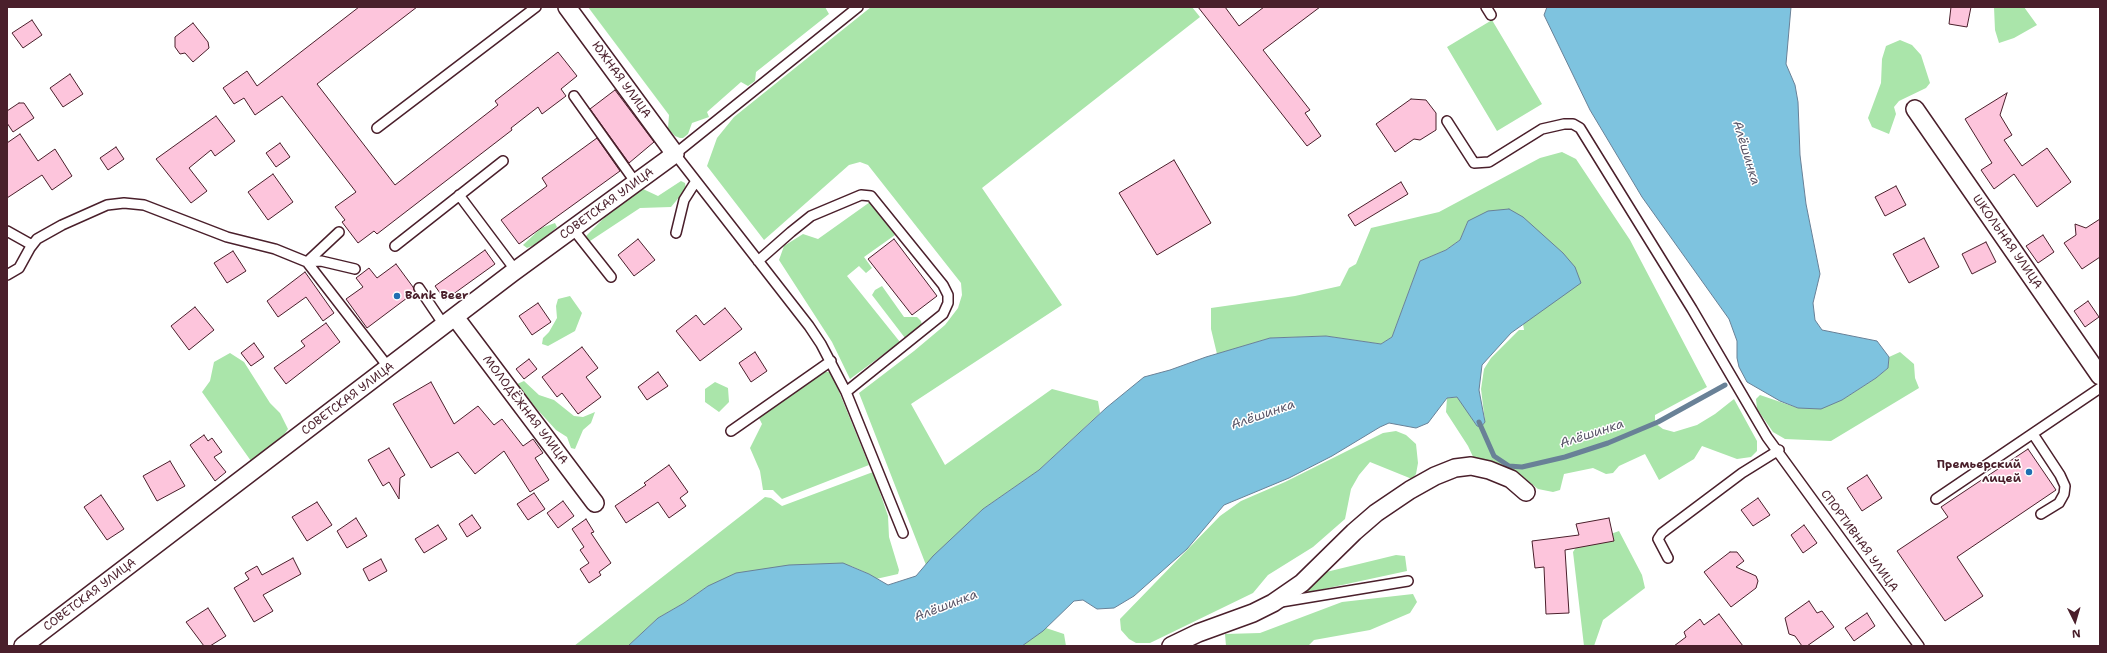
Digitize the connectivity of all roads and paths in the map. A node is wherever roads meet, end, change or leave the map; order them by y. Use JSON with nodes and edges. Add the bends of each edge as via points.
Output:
{"nodes":[{"id":1,"x":536,"y":7,"type":"edge"},
{"id":2,"x":567,"y":7,"type":"edge"},
{"id":3,"x":858,"y":7,"type":"edge"},
{"id":4,"x":1486,"y":7,"type":"edge"},
{"id":5,"x":1491,"y":15,"type":"dead end"},
{"id":6,"x":574,"y":96,"type":"dead end"},
{"id":7,"x":1914,"y":109,"type":"dead end"},
{"id":8,"x":1448,"y":121,"type":"dead end"},
{"id":9,"x":377,"y":128,"type":"dead end"},
{"id":10,"x":675,"y":154,"type":"junction"},
{"id":11,"x":503,"y":161,"type":"dead end"},
{"id":12,"x":696,"y":181,"type":"junction"},
{"id":13,"x":636,"y":183,"type":"junction"},
{"id":14,"x":459,"y":195,"type":"junction"},
{"id":15,"x":573,"y":229,"type":"junction"},
{"id":16,"x":7,"y":231,"type":"edge"},
{"id":17,"x":339,"y":232,"type":"dead end"},
{"id":18,"x":676,"y":233,"type":"dead end"},
{"id":19,"x":32,"y":245,"type":"junction"},
{"id":20,"x":395,"y":246,"type":"dead end"},
{"id":21,"x":758,"y":261,"type":"junction"},
{"id":22,"x":307,"y":262,"type":"junction"},
{"id":23,"x":355,"y":269,"type":"dead end"},
{"id":24,"x":516,"y":271,"type":"junction"},
{"id":25,"x":7,"y":275,"type":"edge"},
{"id":26,"x":611,"y":277,"type":"dead end"},
{"id":27,"x":419,"y":288,"type":"dead end"},
{"id":28,"x":450,"y":321,"type":"junction"},
{"id":29,"x":831,"y":361,"type":"junction"},
{"id":30,"x":389,"y":368,"type":"junction"},
{"id":31,"x":2100,"y":376,"type":"edge"},
{"id":32,"x":2100,"y":388,"type":"edge"},
{"id":33,"x":846,"y":392,"type":"junction"},
{"id":34,"x":731,"y":431,"type":"dead end"},
{"id":35,"x":2033,"y":434,"type":"junction"},
{"id":36,"x":1779,"y":450,"type":"junction"},
{"id":37,"x":1526,"y":492,"type":"dead end"},
{"id":38,"x":1936,"y":499,"type":"dead end"},
{"id":39,"x":594,"y":504,"type":"dead end"},
{"id":40,"x":2041,"y":514,"type":"dead end"},
{"id":41,"x":904,"y":533,"type":"dead end"},
{"id":42,"x":1668,"y":558,"type":"dead end"},
{"id":43,"x":1408,"y":581,"type":"dead end"},
{"id":44,"x":1273,"y":603,"type":"junction"},
{"id":45,"x":23,"y":646,"type":"edge"},
{"id":46,"x":1171,"y":646,"type":"edge"},
{"id":47,"x":1919,"y":646,"type":"edge"}],
"edges":[{"from":1,"to":9,"type":"lane"},
{"from":2,"to":10,"type":"street","name":"ЮЖНАЯ УЛИЦА"},
{"from":3,"to":10,"type":"lane"},
{"from":4,"to":5,"type":"lane"},
{"from":6,"to":13,"type":"lane"},
{"from":7,"to":31,"type":"street","name":"ШКОЛЬНАЯ УЛИЦА"},
{"from":8,"to":36,"type":"lane","name":"СПОРТИВНАЯ УЛИЦА","via":[[1474,164],[1489,162],[1542,129],[1564,124],[1573,124],[1580,128],[1767,437]]},
{"from":10,"to":12,"type":"lane"},
{"from":10,"to":13,"type":"street","name":"СОВЕТСКАЯ УЛИЦА"},
{"from":11,"to":14,"type":"lane"},
{"from":12,"to":18,"type":"lane","via":[[684,200]]},
{"from":12,"to":21,"type":"lane"},
{"from":13,"to":15,"type":"street","name":"СОВЕТСКАЯ УЛИЦА"},
{"from":14,"to":20,"type":"lane"},
{"from":14,"to":24,"type":"lane"},
{"from":15,"to":24,"type":"street","name":"СОВЕТСКАЯ УЛИЦА"},
{"from":15,"to":26,"type":"lane"},
{"from":16,"to":19,"type":"lane"},
{"from":17,"to":22,"type":"lane"},
{"from":19,"to":22,"type":"lane","via":[[37,239],[62,224],[107,205],[124,203],[144,205],[227,237],[275,249]]},
{"from":19,"to":25,"type":"lane","via":[[19,268]]},
{"from":21,"to":29,"type":"lane","via":[[810,326]]},
{"from":21,"to":33,"type":"lane","via":[[811,216],[861,195],[871,196],[943,285],[948,299],[943,314]]},
{"from":22,"to":23,"type":"lane","via":[[321,261]]},
{"from":22,"to":30,"type":"lane"},
{"from":24,"to":28,"type":"street","name":"СОВЕТСКАЯ УЛИЦА"},
{"from":27,"to":28,"type":"lane"},
{"from":28,"to":30,"type":"street","name":"СОВЕТСКАЯ УЛИЦА"},
{"from":28,"to":39,"type":"street","name":"МОЛОДЁЖНАЯ УЛИЦА"},
{"from":29,"to":33,"type":"lane"},
{"from":29,"to":34,"type":"lane"},
{"from":30,"to":45,"type":"street","name":"СОВЕТСКАЯ УЛИЦА"},
{"from":32,"to":35,"type":"lane"},
{"from":33,"to":41,"type":"lane"},
{"from":35,"to":38,"type":"lane"},
{"from":35,"to":40,"type":"lane","via":[[2060,475],[2064,486],[2064,494],[2059,503]]},
{"from":36,"to":42,"type":"lane","via":[[1742,473],[1662,533],[1658,539]]},
{"from":36,"to":47,"type":"lane","name":"СПОРТИВНАЯ УЛИЦА"},
{"from":37,"to":44,"type":"street","via":[[1511,479],[1471,466],[1455,468],[1435,476],[1376,513],[1302,583]]},
{"from":43,"to":44,"type":"lane"},
{"from":44,"to":46,"type":"street"}]}
